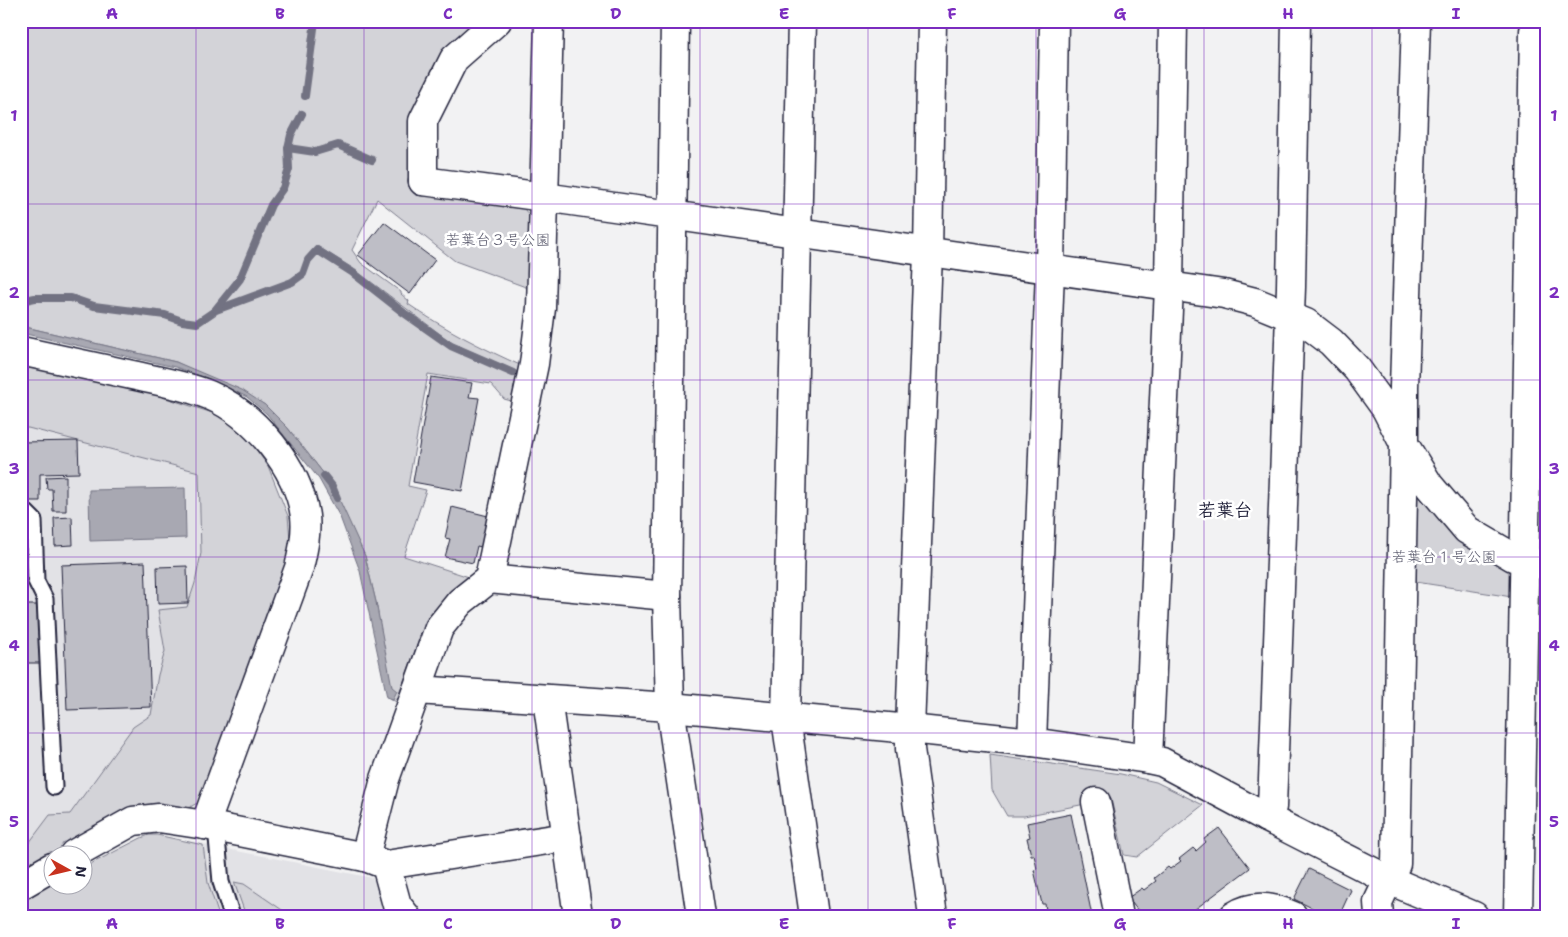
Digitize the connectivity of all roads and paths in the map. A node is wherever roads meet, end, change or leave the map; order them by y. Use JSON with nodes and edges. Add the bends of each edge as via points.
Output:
{"nodes":[{"id":1,"x":497,"y":21,"type":"edge"},
{"id":2,"x":549,"y":21,"type":"edge"},
{"id":3,"x":675,"y":21,"type":"edge"},
{"id":4,"x":802,"y":21,"type":"edge"},
{"id":5,"x":932,"y":21,"type":"edge"},
{"id":6,"x":1054,"y":21,"type":"edge"},
{"id":7,"x":1173,"y":21,"type":"edge"},
{"id":8,"x":1296,"y":21,"type":"edge"},
{"id":9,"x":1416,"y":21,"type":"edge"},
{"id":10,"x":1532,"y":30,"type":"edge"},
{"id":11,"x":544,"y":197,"type":"junction"},
{"id":12,"x":671,"y":216,"type":"junction"},
{"id":13,"x":796,"y":233,"type":"junction"},
{"id":14,"x":928,"y":253,"type":"junction"},
{"id":15,"x":1050,"y":270,"type":"junction"},
{"id":16,"x":1169,"y":287,"type":"junction"},
{"id":17,"x":1290,"y":316,"type":"junction"},
{"id":18,"x":21,"y":351,"type":"edge"},
{"id":19,"x":1404,"y":444,"type":"junction"},
{"id":20,"x":21,"y":512,"type":"edge"},
{"id":21,"x":1536,"y":563,"type":"edge"},
{"id":22,"x":489,"y":579,"type":"junction"},
{"id":23,"x":667,"y":596,"type":"junction"},
{"id":24,"x":417,"y":690,"type":"junction"},
{"id":25,"x":547,"y":699,"type":"junction"},
{"id":26,"x":670,"y":707,"type":"junction"},
{"id":27,"x":786,"y":718,"type":"junction"},
{"id":28,"x":910,"y":729,"type":"junction"},
{"id":29,"x":1032,"y":742,"type":"junction"},
{"id":30,"x":1148,"y":759,"type":"junction"},
{"id":31,"x":54,"y":787,"type":"dead end"},
{"id":32,"x":1096,"y":802,"type":"dead end"},
{"id":33,"x":1267,"y":818,"type":"junction"},
{"id":34,"x":211,"y":826,"type":"junction"},
{"id":35,"x":567,"y":837,"type":"junction"},
{"id":36,"x":92,"y":844,"type":"edge"},
{"id":37,"x":376,"y":861,"type":"junction"},
{"id":38,"x":42,"y":873,"type":"edge"},
{"id":39,"x":1390,"y":880,"type":"junction"},
{"id":40,"x":21,"y":885,"type":"edge"},
{"id":41,"x":232,"y":916,"type":"edge"},
{"id":42,"x":406,"y":916,"type":"edge"},
{"id":43,"x":578,"y":916,"type":"edge"},
{"id":44,"x":700,"y":916,"type":"edge"},
{"id":45,"x":814,"y":916,"type":"edge"},
{"id":46,"x":933,"y":916,"type":"edge"},
{"id":47,"x":1119,"y":916,"type":"edge"},
{"id":48,"x":1234,"y":916,"type":"edge"},
{"id":49,"x":1293,"y":916,"type":"edge"},
{"id":50,"x":1379,"y":916,"type":"edge"},
{"id":51,"x":1474,"y":916,"type":"edge"},
{"id":52,"x":1518,"y":916,"type":"edge"}],
"edges":[{"from":1,"to":11,"type":"street","via":[[454,59],[423,121],[423,181]]},
{"from":2,"to":11,"type":"street"},
{"from":3,"to":12,"type":"street"},
{"from":4,"to":13,"type":"street"},
{"from":5,"to":14,"type":"street"},
{"from":6,"to":15,"type":"street"},
{"from":7,"to":16,"type":"street"},
{"from":8,"to":17,"type":"street"},
{"from":9,"to":19,"type":"street"},
{"from":10,"to":21,"type":"street"},
{"from":11,"to":12,"type":"street"},
{"from":11,"to":22,"type":"street","via":[[541,308],[534,364]]},
{"from":12,"to":13,"type":"street"},
{"from":12,"to":23,"type":"street"},
{"from":13,"to":14,"type":"street"},
{"from":13,"to":27,"type":"street"},
{"from":14,"to":15,"type":"street"},
{"from":14,"to":28,"type":"street"},
{"from":15,"to":16,"type":"street"},
{"from":15,"to":29,"type":"street"},
{"from":16,"to":17,"type":"street","via":[[1224,294]]},
{"from":16,"to":30,"type":"street"},
{"from":17,"to":19,"type":"street","via":[[1306,323],[1331,342],[1357,369],[1386,409]]},
{"from":17,"to":33,"type":"street","via":[[1272,807]]},
{"from":18,"to":34,"type":"street","via":[[176,384],[210,396],[242,414],[267,438],[287,465],[298,491],[305,515],[306,536],[299,568]]},
{"from":19,"to":21,"type":"street","via":[[1429,485],[1467,530],[1512,557]]},
{"from":19,"to":39,"type":"street","via":[[1396,864]]},
{"from":20,"to":31,"type":"lane","via":[[26,512],[34,520],[36,581],[45,599]]},
{"from":21,"to":52,"type":"street"},
{"from":22,"to":23,"type":"street"},
{"from":22,"to":24,"type":"street","via":[[460,602],[439,628]]},
{"from":23,"to":26,"type":"street"},
{"from":24,"to":25,"type":"street"},
{"from":24,"to":37,"type":"street","via":[[385,779]]},
{"from":25,"to":26,"type":"street"},
{"from":25,"to":35,"type":"street"},
{"from":26,"to":27,"type":"street"},
{"from":26,"to":44,"type":"street"},
{"from":27,"to":28,"type":"street"},
{"from":27,"to":45,"type":"street"},
{"from":28,"to":29,"type":"street"},
{"from":28,"to":46,"type":"street"},
{"from":29,"to":30,"type":"street"},
{"from":30,"to":33,"type":"street","via":[[1162,762]]},
{"from":32,"to":47,"type":"street"},
{"from":33,"to":39,"type":"street"},
{"from":34,"to":36,"type":"street","via":[[160,818],[133,821]]},
{"from":34,"to":37,"type":"street"},
{"from":34,"to":41,"type":"lane","via":[[221,882]]},
{"from":35,"to":37,"type":"street"},
{"from":35,"to":43,"type":"street"},
{"from":37,"to":42,"type":"street","via":[[397,906]]},
{"from":38,"to":40,"type":"street"},
{"from":39,"to":50,"type":"street","via":[[1378,902]]},
{"from":39,"to":51,"type":"street"},
{"from":48,"to":49,"type":"street","via":[[1248,908],[1263,907]]}]}
